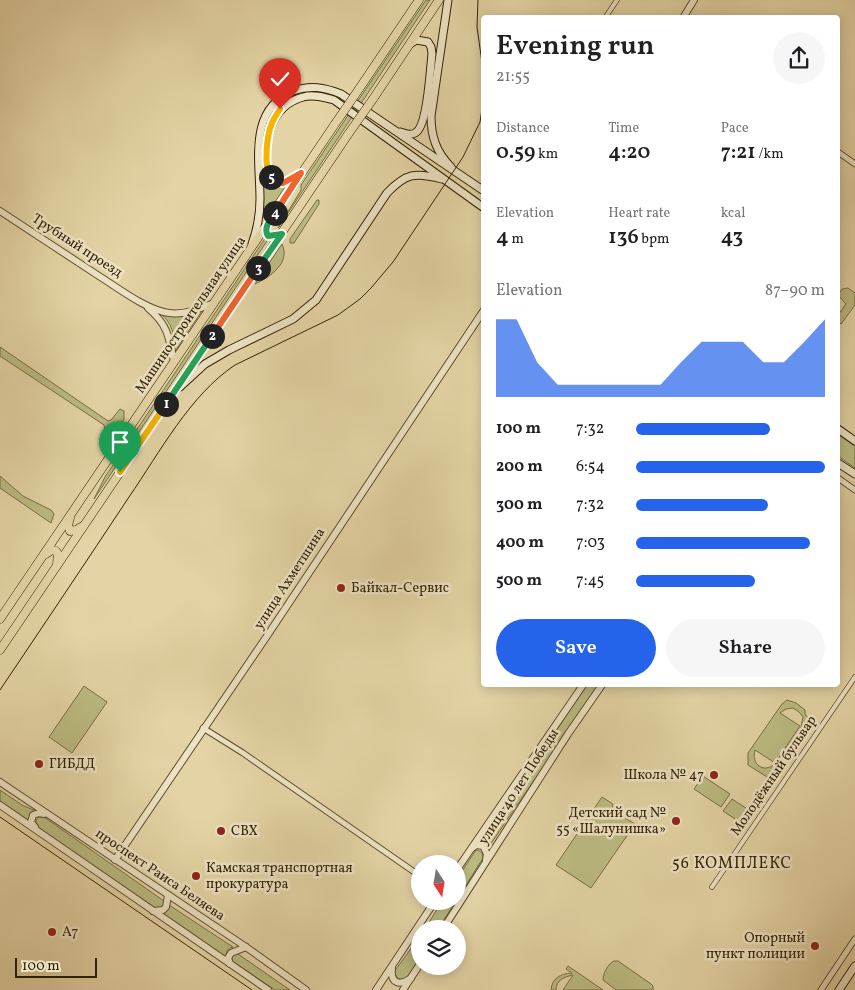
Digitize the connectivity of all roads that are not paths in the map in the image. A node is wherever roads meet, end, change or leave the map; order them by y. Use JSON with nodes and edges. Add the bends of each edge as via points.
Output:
{"nodes":[{"id":1,"x":419,"y":0,"type":"edge"},
{"id":2,"x":439,"y":0,"type":"edge"},
{"id":3,"x":448,"y":0,"type":"edge"},
{"id":4,"x":617,"y":0,"type":"edge"},
{"id":5,"x":694,"y":0,"type":"edge"},
{"id":6,"x":608,"y":15,"type":"edge"},
{"id":7,"x":685,"y":15,"type":"edge"},
{"id":8,"x":409,"y":44,"type":"junction"},
{"id":9,"x":393,"y":130,"type":"junction"},
{"id":10,"x":840,"y":153,"type":"edge"},
{"id":11,"x":855,"y":164,"type":"edge"},
{"id":12,"x":301,"y":173,"type":"junction"},
{"id":13,"x":460,"y":176,"type":"junction"},
{"id":14,"x":442,"y":179,"type":"junction"},
{"id":15,"x":481,"y":190,"type":"edge"},
{"id":16,"x":481,"y":194,"type":"edge"},
{"id":17,"x":481,"y":206,"type":"edge"},
{"id":18,"x":0,"y":211,"type":"edge"},
{"id":19,"x":267,"y":224,"type":"junction"},
{"id":20,"x":282,"y":234,"type":"junction"},
{"id":21,"x":250,"y":249,"type":"junction"},
{"id":22,"x":141,"y":302,"type":"junction"},
{"id":23,"x":214,"y":303,"type":"junction"},
{"id":24,"x":481,"y":315,"type":"edge"},
{"id":25,"x":174,"y":362,"type":"junction"},
{"id":26,"x":176,"y":390,"type":"junction"},
{"id":27,"x":840,"y":430,"type":"edge"},
{"id":28,"x":855,"y":441,"type":"edge"},
{"id":29,"x":840,"y":464,"type":"edge"},
{"id":30,"x":855,"y":474,"type":"edge"},
{"id":31,"x":840,"y":479,"type":"edge"},
{"id":32,"x":855,"y":490,"type":"edge"},
{"id":33,"x":72,"y":513,"type":"junction"},
{"id":34,"x":86,"y":523,"type":"junction"},
{"id":35,"x":42,"y":557,"type":"junction"},
{"id":36,"x":57,"y":566,"type":"junction"},
{"id":37,"x":0,"y":619,"type":"edge"},
{"id":38,"x":0,"y":650,"type":"edge"},
{"id":39,"x":855,"y":678,"type":"edge"},
{"id":40,"x":582,"y":687,"type":"edge"},
{"id":41,"x":601,"y":687,"type":"edge"},
{"id":42,"x":203,"y":728,"type":"junction"},
{"id":43,"x":0,"y":782,"type":"edge"},
{"id":44,"x":0,"y":806,"type":"edge"},
{"id":45,"x":47,"y":815,"type":"junction"},
{"id":46,"x":37,"y":831,"type":"junction"},
{"id":47,"x":470,"y":851,"type":"junction"},
{"id":48,"x":466,"y":857,"type":"edge"},
{"id":49,"x":114,"y":860,"type":"junction"},
{"id":50,"x":486,"y":861,"type":"junction"},
{"id":51,"x":411,"y":870,"type":"edge"},
{"id":52,"x":712,"y":887,"type":"dead end"},
{"id":53,"x":168,"y":895,"type":"junction"},
{"id":54,"x":429,"y":910,"type":"edge"},
{"id":55,"x":153,"y":911,"type":"junction"},
{"id":56,"x":449,"y":920,"type":"edge"},
{"id":57,"x":855,"y":940,"type":"edge"},
{"id":58,"x":246,"y":948,"type":"junction"},
{"id":59,"x":230,"y":964,"type":"junction"},
{"id":60,"x":855,"y":966,"type":"edge"},
{"id":61,"x":392,"y":967,"type":"junction"},
{"id":62,"x":413,"y":975,"type":"edge"},
{"id":63,"x":411,"y":978,"type":"junction"},
{"id":64,"x":268,"y":990,"type":"edge"},
{"id":65,"x":306,"y":990,"type":"edge"},
{"id":66,"x":376,"y":990,"type":"edge"},
{"id":67,"x":403,"y":990,"type":"edge"},
{"id":68,"x":821,"y":990,"type":"edge"},
{"id":69,"x":839,"y":990,"type":"edge"}],
"edges":[{"from":1,"to":12,"type":"main road","name":"Машиностроительная улица","bridge":true},
{"from":2,"to":8,"type":"main road"},
{"from":3,"to":13,"type":"main road","via":[[431,132],[446,162]]},
{"from":4,"to":6,"type":"street"},
{"from":5,"to":7,"type":"street"},
{"from":8,"to":9,"type":"main road","via":[[423,40],[431,47],[424,117],[417,133],[411,135]]},
{"from":8,"to":20,"type":"main road","bridge":true},
{"from":9,"to":13,"type":"main road"},
{"from":9,"to":21,"type":"main road","via":[[341,94],[316,86],[282,97],[274,103],[261,127],[260,201]]},
{"from":10,"to":11,"type":"street"},
{"from":12,"to":14,"type":"main road","via":[[283,183],[272,178],[267,169],[269,131],[280,109],[304,96],[319,96],[334,100]]},
{"from":12,"to":19,"type":"main road","name":"Машиностроительная улица"},
{"from":13,"to":15,"type":"main road"},
{"from":14,"to":17,"type":"main road"},
{"from":14,"to":26,"type":"main road","via":[[426,174],[399,181],[386,193],[316,300],[293,320],[206,364]]},
{"from":16,"to":17,"type":"main road","via":[[478,196]]},
{"from":18,"to":22,"type":"street","name":"Трубный проезд"},
{"from":19,"to":20,"type":"main road","via":[[268,236]]},
{"from":19,"to":21,"type":"main road","name":"Машиностроительная улица"},
{"from":20,"to":26,"type":"main road"},
{"from":21,"to":23,"type":"main road","name":"Машиностроительная улица"},
{"from":22,"to":23,"type":"street","via":[[160,311],[180,314]]},
{"from":22,"to":25,"type":"street","via":[[162,321],[170,339]]},
{"from":23,"to":25,"type":"main road","name":"Машиностроительная улица"},
{"from":24,"to":42,"type":"street","name":"улица Ахметшина"},
{"from":25,"to":33,"type":"main road","name":"Машиностроительная улица"},
{"from":26,"to":34,"type":"main road"},
{"from":27,"to":28,"type":"main road"},
{"from":29,"to":30,"type":"main road"},
{"from":31,"to":32,"type":"street"},
{"from":33,"to":34,"type":"main road","via":[[68,525],[70,531]]},
{"from":33,"to":35,"type":"main road","name":"Машиностроительная улица"},
{"from":34,"to":36,"type":"main road"},
{"from":35,"to":36,"type":"main road","via":[[56,550]]},
{"from":35,"to":37,"type":"main road","name":"Машиностроительная улица"},
{"from":36,"to":38,"type":"main road"},
{"from":39,"to":52,"type":"street","name":"Молодёжный бульвар"},
{"from":40,"to":47,"type":"street","name":"улица 40 лет Победы"},
{"from":41,"to":50,"type":"street","name":"улица 40 лет Победы"},
{"from":42,"to":49,"type":"street","name":"улица Ахметшина"},
{"from":42,"to":51,"type":"street"},
{"from":43,"to":45,"type":"street","name":"проспект Раиса Беляева"},
{"from":44,"to":46,"type":"street"},
{"from":45,"to":46,"type":"street","via":[[33,815],[31,822]]},
{"from":45,"to":49,"type":"street","name":"проспект Раиса Беляева"},
{"from":46,"to":55,"type":"street"},
{"from":47,"to":48,"type":"street","name":"улица 40 лет Победы"},
{"from":47,"to":50,"type":"street","via":[[476,845],[483,846]]},
{"from":49,"to":53,"type":"street","name":"проспект Раиса Беляева"},
{"from":50,"to":56,"type":"street","name":"улица 40 лет Победы"},
{"from":53,"to":55,"type":"street","via":[[163,910]]},
{"from":53,"to":58,"type":"street","name":"проспект Раиса Беляева"},
{"from":54,"to":61,"type":"street"},
{"from":55,"to":59,"type":"street"},
{"from":57,"to":68,"type":"street"},
{"from":58,"to":59,"type":"street","via":[[231,953],[228,958]]},
{"from":58,"to":65,"type":"street","name":"проспект Раиса Беляева"},
{"from":59,"to":64,"type":"street"},
{"from":60,"to":69,"type":"main road"},
{"from":61,"to":63,"type":"street","via":[[395,981],[404,983]]},
{"from":61,"to":66,"type":"street"},
{"from":62,"to":63,"type":"street"},
{"from":63,"to":67,"type":"street"}]}
